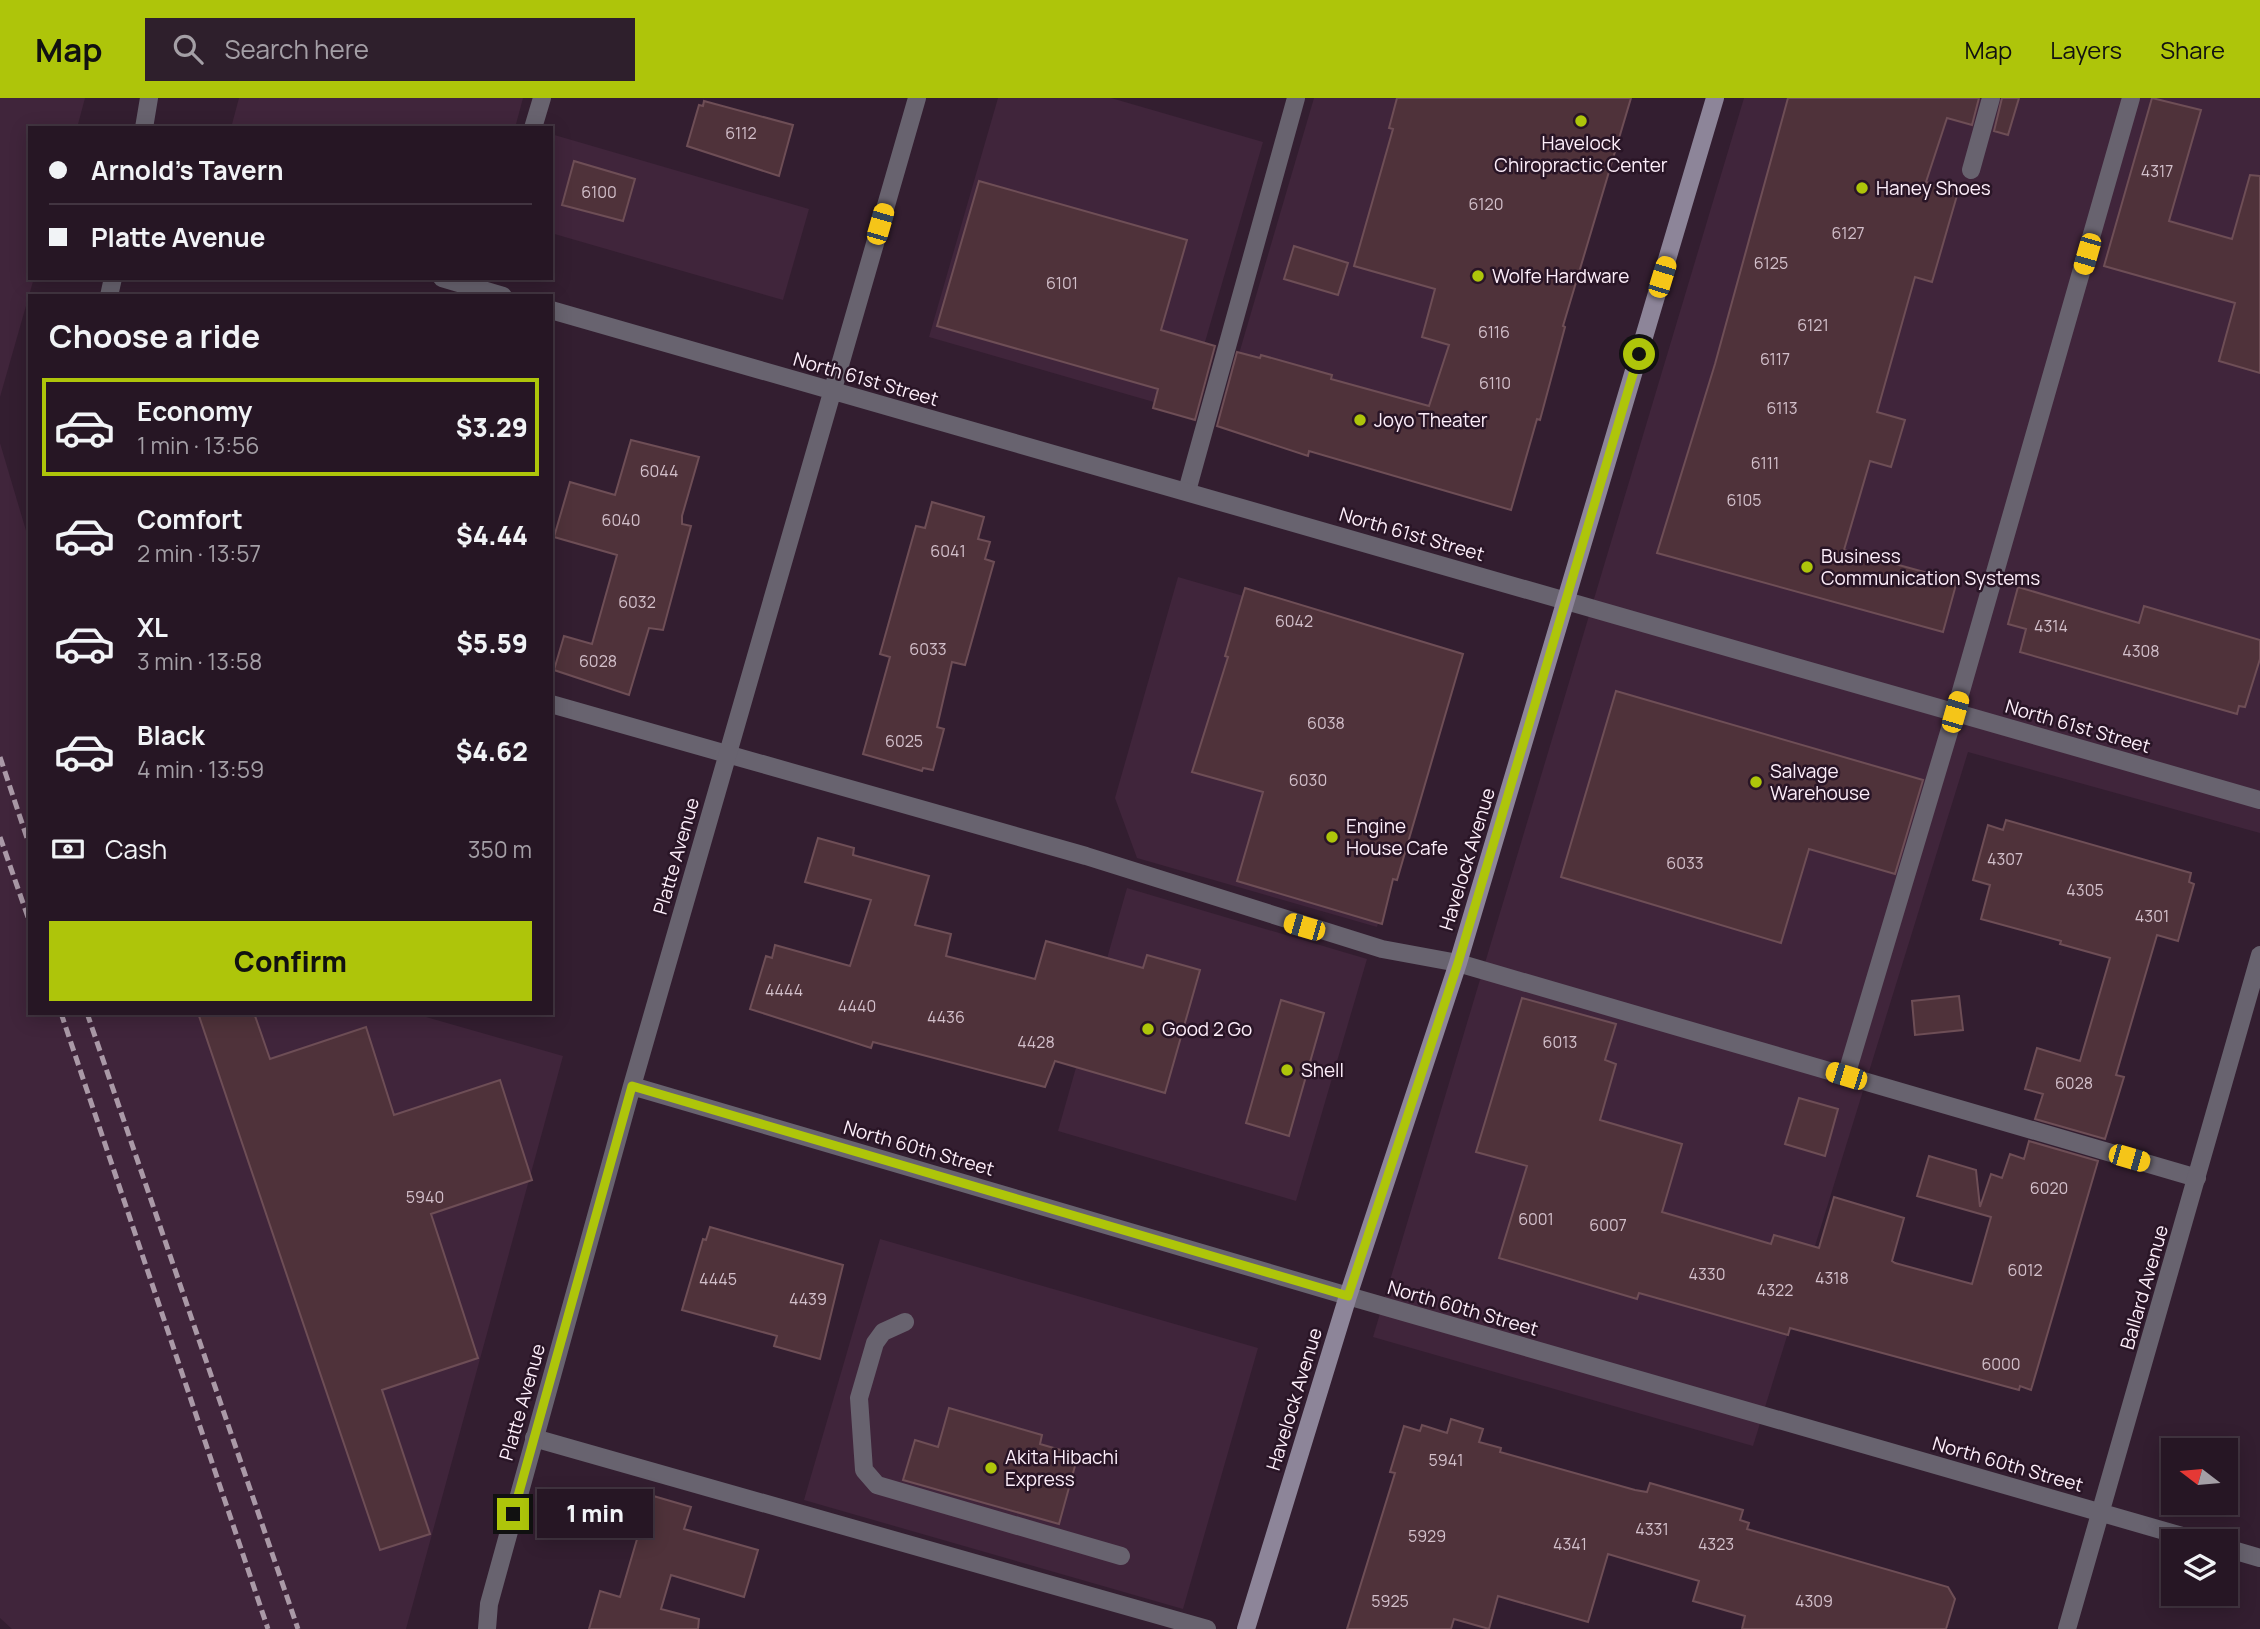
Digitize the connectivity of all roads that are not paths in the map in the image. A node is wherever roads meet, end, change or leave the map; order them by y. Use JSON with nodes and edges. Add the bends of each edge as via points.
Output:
{"nodes":[{"id":1,"x":149,"y":98,"type":"edge"},
{"id":2,"x":541,"y":98,"type":"edge"},
{"id":3,"x":917,"y":98,"type":"edge"},
{"id":4,"x":1296,"y":98,"type":"edge"},
{"id":5,"x":1715,"y":98,"type":"edge"},
{"id":6,"x":1992,"y":98,"type":"edge"},
{"id":7,"x":2131,"y":98,"type":"edge"},
{"id":8,"x":144,"y":126,"type":"edge"},
{"id":9,"x":534,"y":126,"type":"edge"},
{"id":10,"x":1971,"y":170,"type":"dead end"},
{"id":11,"x":450,"y":280,"type":"edge"},
{"id":12,"x":491,"y":290,"type":"edge"},
{"id":13,"x":553,"y":311,"type":"edge"},
{"id":14,"x":832,"y":390,"type":"junction"},
{"id":15,"x":1187,"y":491,"type":"junction"},
{"id":16,"x":1566,"y":601,"type":"junction"},
{"id":17,"x":553,"y":705,"type":"edge"},
{"id":18,"x":1955,"y":712,"type":"junction"},
{"id":19,"x":727,"y":754,"type":"junction"},
{"id":20,"x":2260,"y":800,"type":"edge"},
{"id":21,"x":2260,"y":955,"type":"edge"},
{"id":22,"x":1458,"y":963,"type":"junction"},
{"id":23,"x":1846,"y":1076,"type":"junction"},
{"id":24,"x":632,"y":1086,"type":"junction"},
{"id":25,"x":2197,"y":1178,"type":"junction"},
{"id":26,"x":1348,"y":1296,"type":"junction"},
{"id":27,"x":905,"y":1322,"type":"dead end"},
{"id":28,"x":534,"y":1437,"type":"junction"},
{"id":29,"x":2101,"y":1512,"type":"junction"},
{"id":30,"x":2161,"y":1530,"type":"edge"},
{"id":31,"x":2238,"y":1552,"type":"edge"},
{"id":32,"x":1121,"y":1556,"type":"dead end"},
{"id":33,"x":2260,"y":1558,"type":"edge"},
{"id":34,"x":487,"y":1629,"type":"edge"},
{"id":35,"x":1208,"y":1629,"type":"edge"},
{"id":36,"x":1246,"y":1629,"type":"edge"},
{"id":37,"x":2067,"y":1629,"type":"edge"}],
"edges":[{"from":1,"to":8,"type":"street"},
{"from":2,"to":9,"type":"street"},
{"from":3,"to":14,"type":"street","name":"Platte Avenue"},
{"from":4,"to":15,"type":"street"},
{"from":5,"to":16,"type":"main road","name":"Havelock Avenue"},
{"from":6,"to":10,"type":"street"},
{"from":7,"to":18,"type":"street"},
{"from":11,"to":12,"type":"street"},
{"from":13,"to":14,"type":"street","name":"North 61st Street"},
{"from":14,"to":15,"type":"street","name":"North 61st Street"},
{"from":14,"to":19,"type":"street","name":"Platte Avenue"},
{"from":15,"to":16,"type":"street","name":"North 61st Street"},
{"from":16,"to":18,"type":"street","name":"North 61st Street"},
{"from":16,"to":22,"type":"main road","name":"Havelock Avenue"},
{"from":17,"to":19,"type":"street"},
{"from":18,"to":20,"type":"street","name":"North 61st Street"},
{"from":18,"to":23,"type":"street"},
{"from":19,"to":22,"type":"street","via":[[1086,856],[1382,949]]},
{"from":19,"to":24,"type":"street","name":"Platte Avenue"},
{"from":21,"to":25,"type":"street","name":"Ballard Avenue"},
{"from":22,"to":23,"type":"street"},
{"from":22,"to":26,"type":"main road","name":"Havelock Avenue"},
{"from":23,"to":25,"type":"street"},
{"from":24,"to":26,"type":"street","name":"North 60th Street"},
{"from":24,"to":28,"type":"street","name":"Platte Avenue"},
{"from":25,"to":29,"type":"street","name":"Ballard Avenue"},
{"from":26,"to":29,"type":"street","name":"North 60th Street"},
{"from":26,"to":36,"type":"main road","name":"Havelock Avenue"},
{"from":27,"to":32,"type":"street","via":[[883,1332],[875,1343],[859,1398],[864,1470],[877,1486]]},
{"from":28,"to":34,"type":"street","name":"Platte Avenue","via":[[489,1604]]},
{"from":28,"to":35,"type":"street"},
{"from":29,"to":30,"type":"street","name":"North 60th Street"},
{"from":29,"to":37,"type":"street","name":"Ballard Avenue"},
{"from":31,"to":33,"type":"street"}]}
